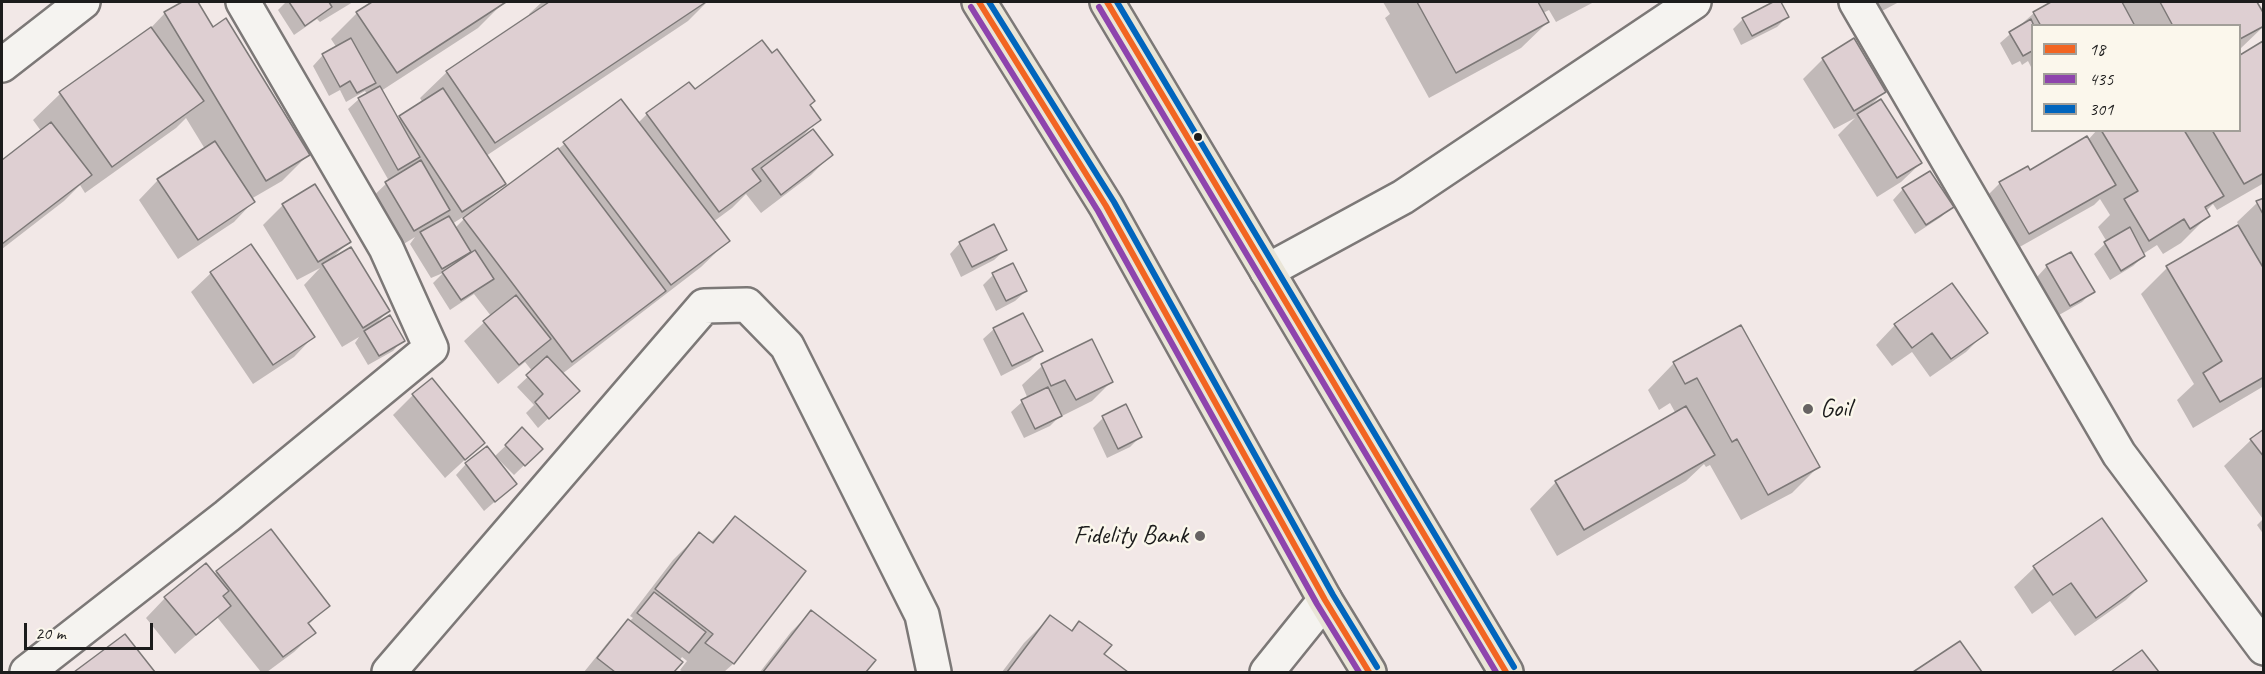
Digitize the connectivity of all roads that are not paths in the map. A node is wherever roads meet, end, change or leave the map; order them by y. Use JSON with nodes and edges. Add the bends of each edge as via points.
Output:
{"nodes":[{"id":1,"x":83,"y":2,"type":"edge"},
{"id":2,"x":243,"y":2,"type":"edge"},
{"id":3,"x":979,"y":2,"type":"edge"},
{"id":4,"x":1107,"y":2,"type":"edge"},
{"id":5,"x":1694,"y":2,"type":"edge"},
{"id":6,"x":1856,"y":2,"type":"edge"},
{"id":7,"x":2,"y":65,"type":"edge"},
{"id":8,"x":1267,"y":271,"type":"junction"},
{"id":9,"x":1325,"y":600,"type":"junction"},
{"id":10,"x":2264,"y":648,"type":"edge"},
{"id":11,"x":27,"y":672,"type":"edge"},
{"id":12,"x":389,"y":672,"type":"edge"},
{"id":13,"x":934,"y":672,"type":"edge"},
{"id":14,"x":1267,"y":672,"type":"edge"},
{"id":15,"x":1369,"y":672,"type":"edge"},
{"id":16,"x":1506,"y":672,"type":"edge"}],
"edges":[{"from":1,"to":7,"type":"street"},
{"from":2,"to":11,"type":"street","via":[[386,248],[431,348],[227,516]]},
{"from":3,"to":9,"type":"highway","via":[[1106,206]]},
{"from":4,"to":8,"type":"highway"},
{"from":5,"to":8,"type":"street","via":[[1403,198]]},
{"from":6,"to":10,"type":"street","via":[[2119,454]]},
{"from":8,"to":16,"type":"highway"},
{"from":9,"to":14,"type":"street"},
{"from":9,"to":15,"type":"highway"},
{"from":12,"to":13,"type":"street","via":[[704,306],[747,305],[787,346],[922,615]]}]}
